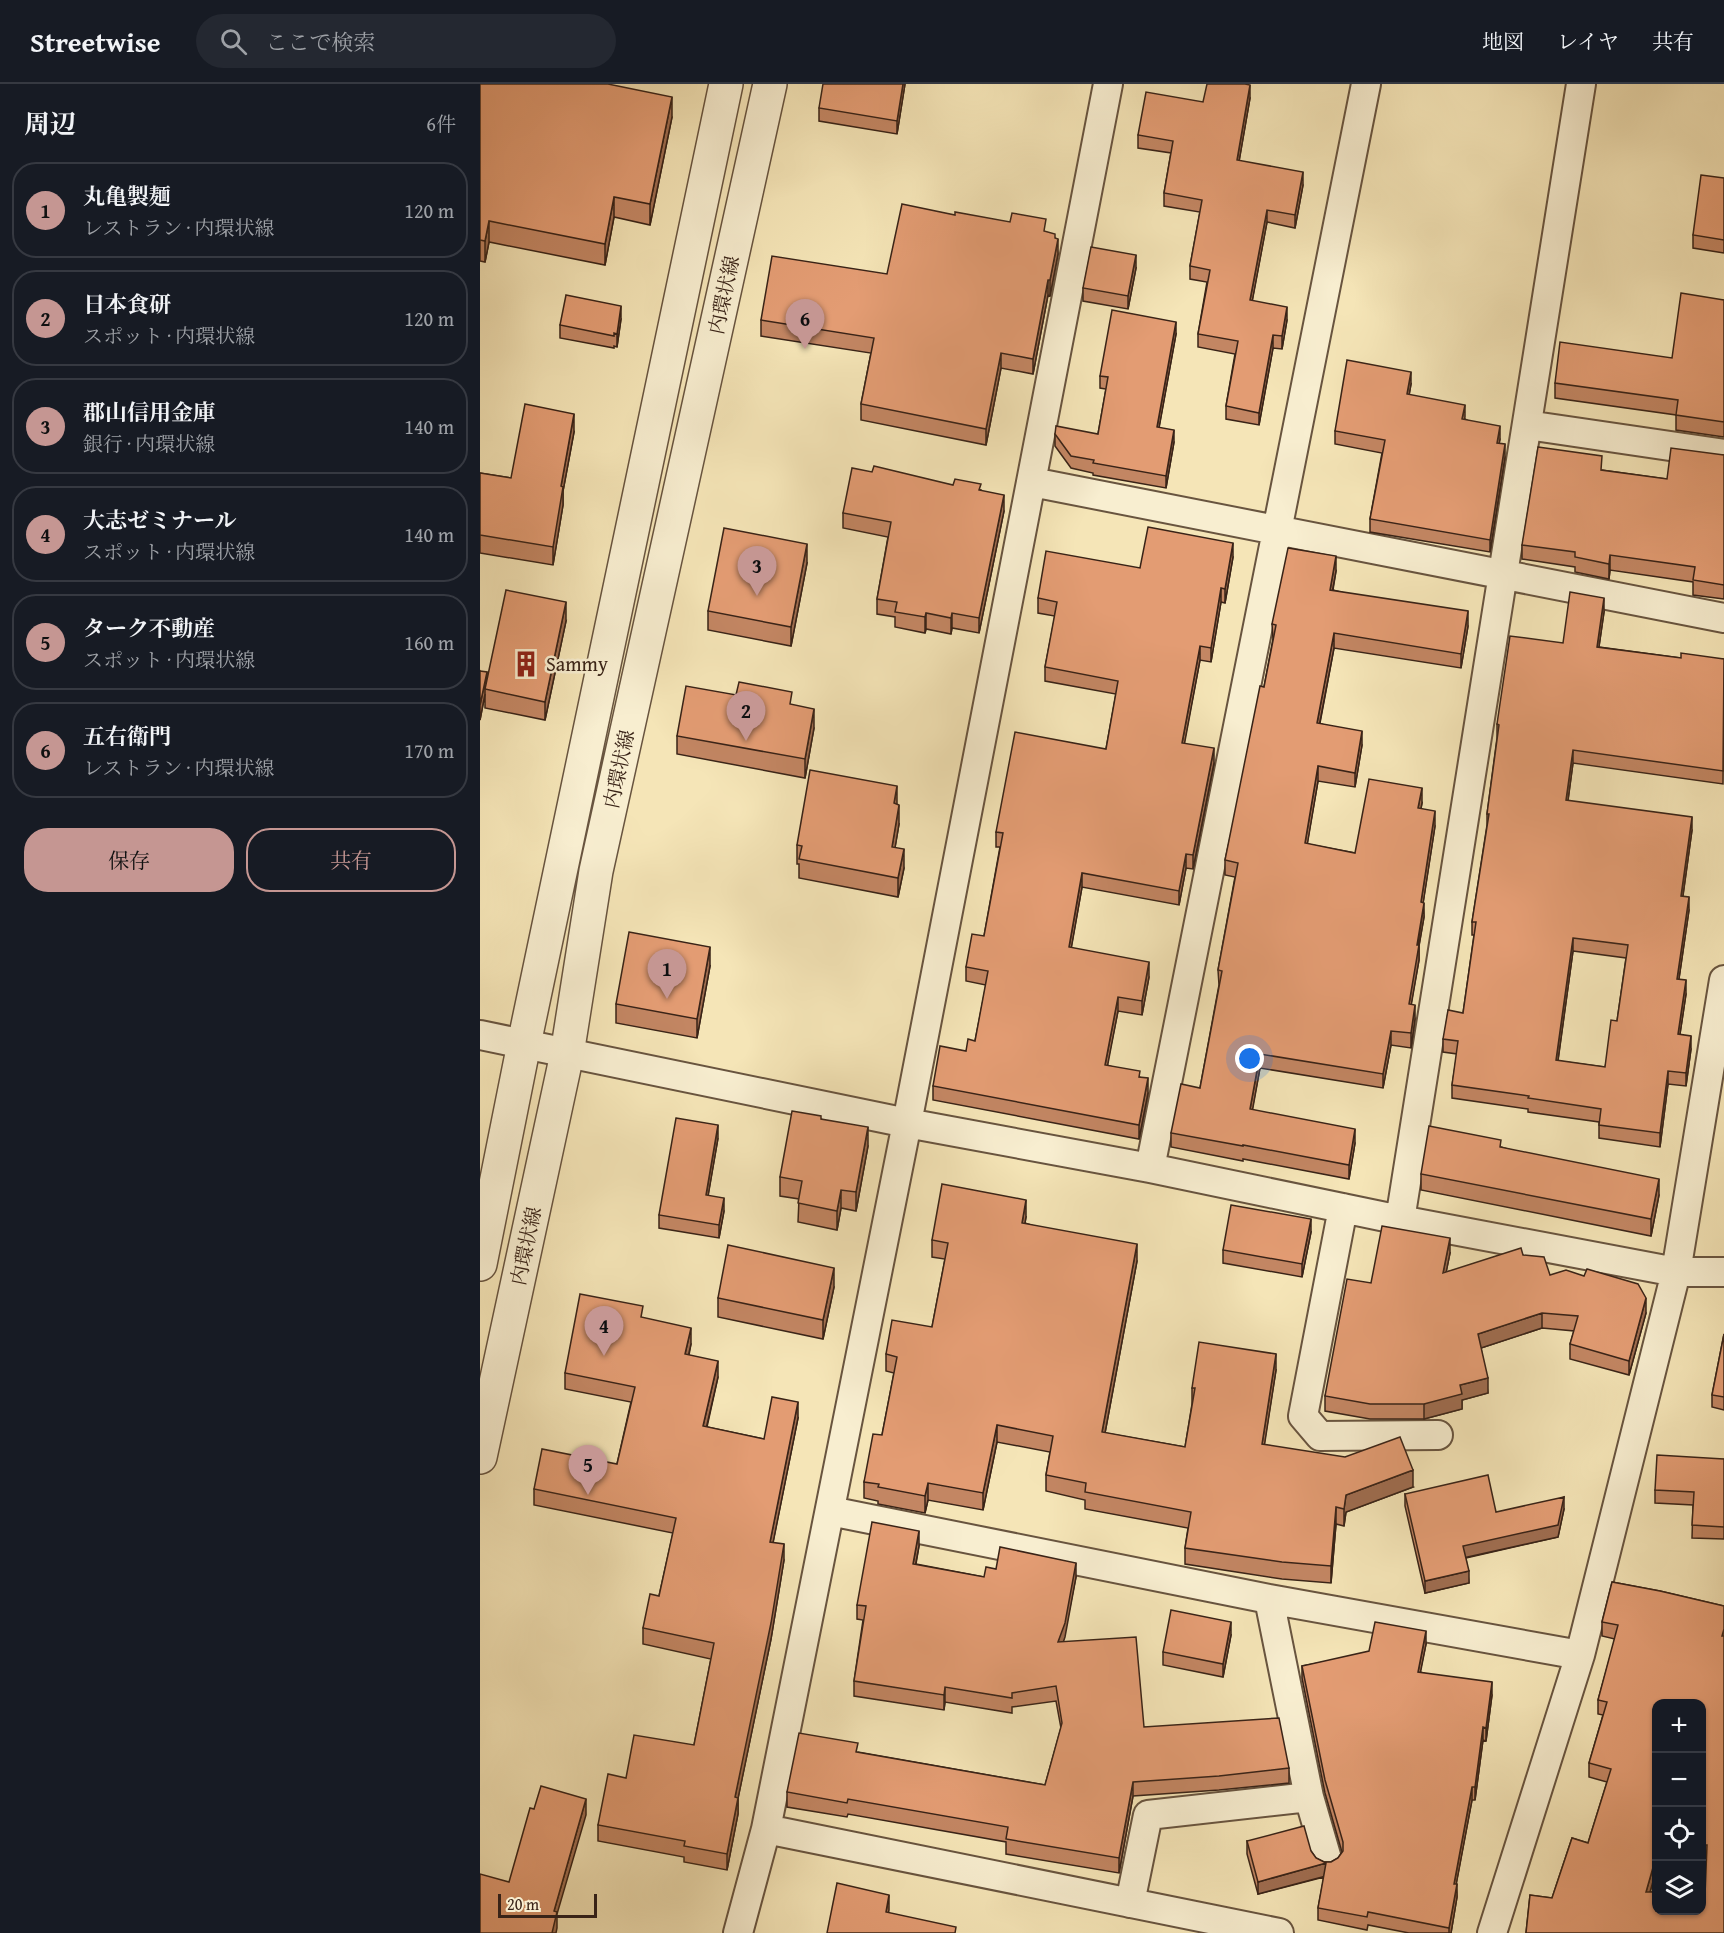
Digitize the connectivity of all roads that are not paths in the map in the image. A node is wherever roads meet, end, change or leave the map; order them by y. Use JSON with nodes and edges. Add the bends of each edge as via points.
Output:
{"nodes":[{"id":1,"x":726,"y":84,"type":"edge"},
{"id":2,"x":770,"y":84,"type":"edge"},
{"id":3,"x":1108,"y":84,"type":"edge"},
{"id":4,"x":1366,"y":84,"type":"edge"},
{"id":5,"x":1581,"y":84,"type":"edge"},
{"id":6,"x":1527,"y":425,"type":"junction"},
{"id":7,"x":1724,"y":454,"type":"edge"},
{"id":8,"x":1032,"y":482,"type":"junction"},
{"id":9,"x":1278,"y":529,"type":"junction"},
{"id":10,"x":1502,"y":576,"type":"junction"},
{"id":11,"x":1724,"y":618,"type":"edge"},
{"id":12,"x":1724,"y":980,"type":"edge"},
{"id":13,"x":480,"y":1035,"type":"edge"},
{"id":14,"x":524,"y":1044,"type":"junction"},
{"id":15,"x":567,"y":1054,"type":"junction"},
{"id":16,"x":908,"y":1124,"type":"junction"},
{"id":17,"x":1150,"y":1168,"type":"junction"},
{"id":18,"x":1343,"y":1208,"type":"junction"},
{"id":19,"x":1400,"y":1220,"type":"junction"},
{"id":20,"x":480,"y":1263,"type":"edge"},
{"id":21,"x":1676,"y":1272,"type":"junction"},
{"id":22,"x":1724,"y":1272,"type":"edge"},
{"id":23,"x":1438,"y":1435,"type":"dead end"},
{"id":24,"x":480,"y":1457,"type":"edge"},
{"id":25,"x":830,"y":1511,"type":"junction"},
{"id":26,"x":1269,"y":1599,"type":"junction"},
{"id":27,"x":1580,"y":1655,"type":"junction"},
{"id":28,"x":1309,"y":1797,"type":"junction"},
{"id":29,"x":766,"y":1829,"type":"junction"},
{"id":30,"x":1327,"y":1859,"type":"edge"},
{"id":31,"x":1130,"y":1903,"type":"junction"},
{"id":32,"x":738,"y":1933,"type":"edge"},
{"id":33,"x":1279,"y":1933,"type":"edge"},
{"id":34,"x":1492,"y":1933,"type":"edge"}],
"edges":[{"from":1,"to":14,"type":"street","name":"内環状線"},
{"from":2,"to":15,"type":"street","name":"内環状線","via":[[596,871]]},
{"from":3,"to":8,"type":"street"},
{"from":4,"to":9,"type":"street"},
{"from":5,"to":6,"type":"street"},
{"from":6,"to":7,"type":"street"},
{"from":6,"to":10,"type":"street"},
{"from":8,"to":9,"type":"street"},
{"from":8,"to":16,"type":"street"},
{"from":9,"to":10,"type":"street"},
{"from":9,"to":17,"type":"street"},
{"from":10,"to":11,"type":"street"},
{"from":10,"to":19,"type":"street"},
{"from":12,"to":21,"type":"street"},
{"from":13,"to":14,"type":"street"},
{"from":14,"to":15,"type":"street"},
{"from":14,"to":20,"type":"street","name":"内環状線"},
{"from":15,"to":16,"type":"street"},
{"from":15,"to":24,"type":"street","name":"内環状線"},
{"from":16,"to":17,"type":"street"},
{"from":16,"to":25,"type":"street"},
{"from":17,"to":18,"type":"street"},
{"from":18,"to":19,"type":"street"},
{"from":18,"to":23,"type":"street","via":[[1303,1416],[1320,1436]]},
{"from":19,"to":21,"type":"street"},
{"from":21,"to":22,"type":"street"},
{"from":21,"to":27,"type":"street"},
{"from":25,"to":26,"type":"street"},
{"from":25,"to":29,"type":"street"},
{"from":26,"to":27,"type":"street"},
{"from":26,"to":28,"type":"street"},
{"from":27,"to":34,"type":"street"},
{"from":28,"to":30,"type":"street"},
{"from":28,"to":31,"type":"street","via":[[1148,1815]]},
{"from":29,"to":31,"type":"street"},
{"from":29,"to":32,"type":"street"},
{"from":31,"to":33,"type":"street"}]}
